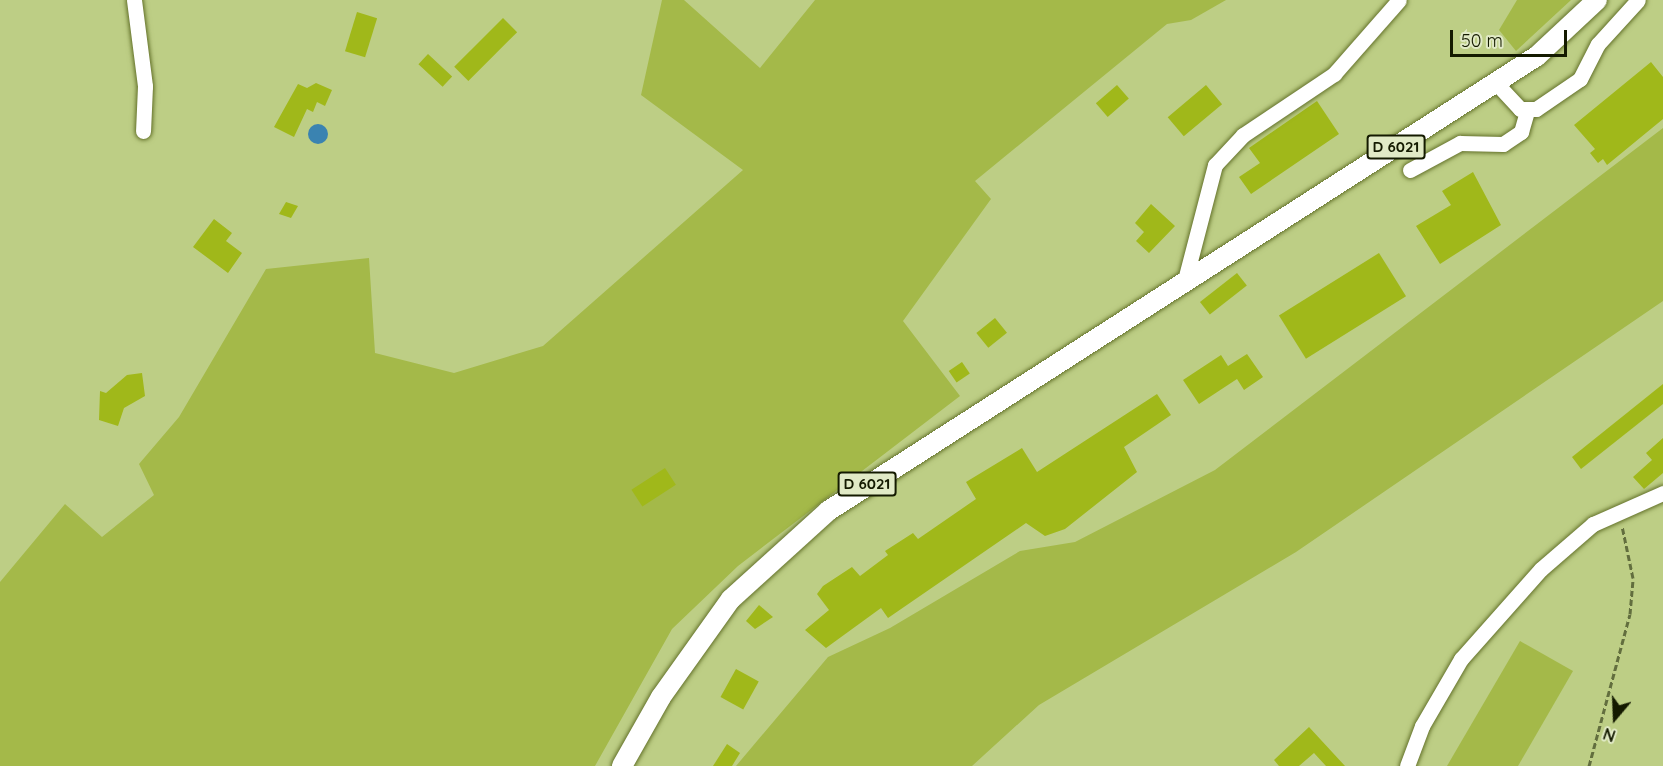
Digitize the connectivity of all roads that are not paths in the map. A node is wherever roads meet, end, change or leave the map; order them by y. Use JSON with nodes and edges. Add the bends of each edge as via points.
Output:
{"nodes":[{"id":1,"x":134,"y":0,"type":"edge"},
{"id":2,"x":1399,"y":0,"type":"edge"},
{"id":3,"x":1597,"y":0,"type":"edge"},
{"id":4,"x":1638,"y":0,"type":"edge"},
{"id":5,"x":1496,"y":83,"type":"junction"},
{"id":6,"x":1527,"y":111,"type":"junction"},
{"id":7,"x":143,"y":131,"type":"dead end"},
{"id":8,"x":1410,"y":170,"type":"dead end"},
{"id":9,"x":1185,"y":280,"type":"junction"},
{"id":10,"x":1663,"y":493,"type":"edge"},
{"id":11,"x":622,"y":766,"type":"edge"},
{"id":12,"x":1407,"y":766,"type":"edge"}],
"edges":[{"from":1,"to":7,"type":"street","via":[[145,86]]},
{"from":2,"to":9,"type":"street","via":[[1334,74],[1243,135],[1215,165]]},
{"from":3,"to":5,"type":"main road","number":"D 6021","via":[[1537,56]]},
{"from":4,"to":6,"type":"street","via":[[1598,44],[1580,79]]},
{"from":5,"to":6,"type":"street","via":[[1506,98]]},
{"from":5,"to":9,"type":"main road","number":"D 6021"},
{"from":6,"to":8,"type":"street","via":[[1521,132],[1503,144],[1460,143]]},
{"from":9,"to":11,"type":"main road","number":"D 6021","via":[[880,475],[788,545],[730,600],[697,643]]},
{"from":10,"to":12,"type":"street","via":[[1593,524],[1541,569],[1461,659],[1422,726]]}]}
